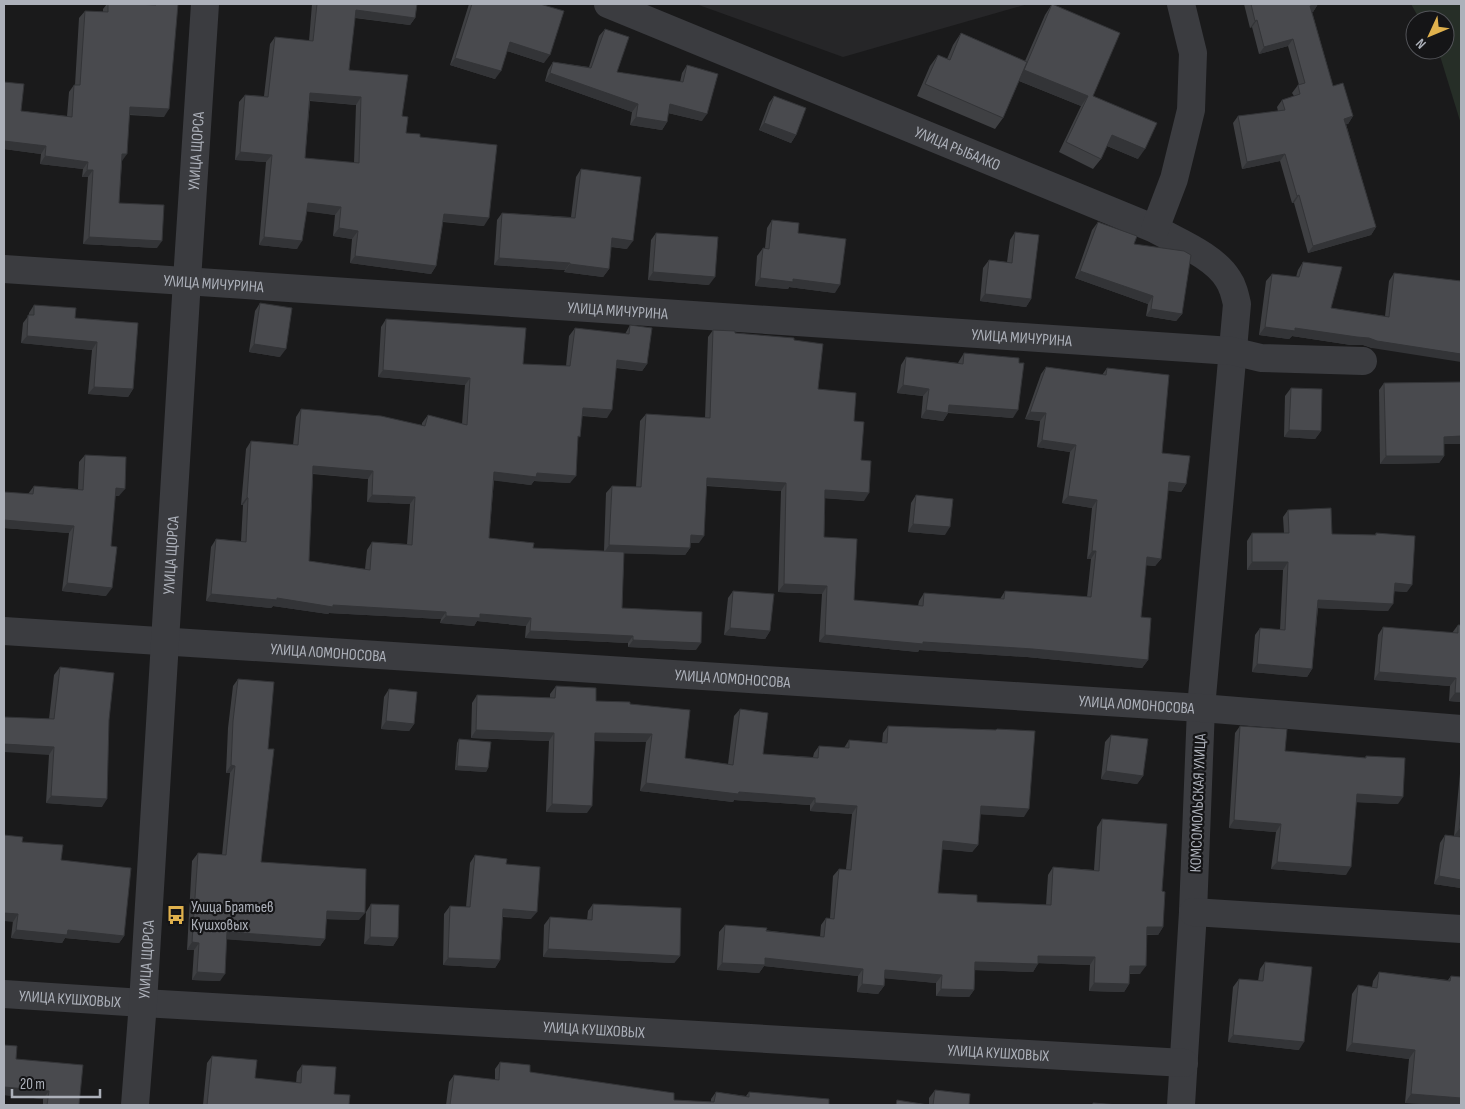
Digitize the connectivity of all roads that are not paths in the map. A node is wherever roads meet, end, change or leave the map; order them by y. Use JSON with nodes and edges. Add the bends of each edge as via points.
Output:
{"nodes":[{"id":1,"x":205,"y":4,"type":"edge"},
{"id":2,"x":608,"y":4,"type":"edge"},
{"id":3,"x":1181,"y":4,"type":"edge"},
{"id":4,"x":1155,"y":229,"type":"junction"},
{"id":5,"x":4,"y":268,"type":"edge"},
{"id":6,"x":187,"y":280,"type":"junction"},
{"id":7,"x":1232,"y":352,"type":"junction"},
{"id":8,"x":1363,"y":361,"type":"dead end"},
{"id":9,"x":4,"y":631,"type":"edge"},
{"id":10,"x":165,"y":642,"type":"junction"},
{"id":11,"x":1201,"y":708,"type":"junction"},
{"id":12,"x":1461,"y":729,"type":"edge"},
{"id":13,"x":1192,"y":912,"type":"junction"},
{"id":14,"x":1461,"y":929,"type":"edge"},
{"id":15,"x":4,"y":994,"type":"edge"},
{"id":16,"x":143,"y":1003,"type":"junction"},
{"id":17,"x":1184,"y":1063,"type":"junction"},
{"id":18,"x":135,"y":1105,"type":"edge"},
{"id":19,"x":1181,"y":1105,"type":"edge"}],
"edges":[{"from":1,"to":6,"type":"street","name":"УЛИЦА ЩОРСА"},
{"from":2,"to":4,"type":"street","name":"УЛИЦА РЫБАЛКО"},
{"from":3,"to":4,"type":"street","via":[[1193,53],[1190,110],[1174,179]]},
{"from":4,"to":7,"type":"street","name":"УЛИЦА РЫБАЛКО","via":[[1211,260],[1228,278],[1237,304]]},
{"from":5,"to":6,"type":"street","name":"УЛИЦА МИЧУРИНА"},
{"from":6,"to":7,"type":"street","name":"УЛИЦА МИЧУРИНА"},
{"from":6,"to":10,"type":"street","name":"УЛИЦА ЩОРСА"},
{"from":7,"to":8,"type":"street","name":"УЛИЦА МИЧУРИНА","via":[[1261,358]]},
{"from":7,"to":11,"type":"street","name":"КОМСОМОЛЬСКАЯ УЛИЦА"},
{"from":9,"to":10,"type":"street","name":"УЛИЦА ЛОМОНОСОВА"},
{"from":10,"to":11,"type":"street","name":"УЛИЦА ЛОМОНОСОВА"},
{"from":10,"to":16,"type":"street","name":"УЛИЦА ЩОРСА"},
{"from":11,"to":12,"type":"street","name":"УЛИЦА ЛОМОНОСОВА"},
{"from":11,"to":13,"type":"street","name":"КОМСОМОЛЬСКАЯ УЛИЦА"},
{"from":13,"to":14,"type":"street"},
{"from":13,"to":17,"type":"street","name":"КОМСОМОЛЬСКАЯ УЛИЦА"},
{"from":15,"to":16,"type":"street","name":"УЛИЦА КУШХОВЫХ"},
{"from":16,"to":17,"type":"street","name":"УЛИЦА КУШХОВЫХ"},
{"from":16,"to":18,"type":"street","name":"УЛИЦА ЩОРСА"},
{"from":17,"to":19,"type":"street","name":"КОМСОМОЛЬСКАЯ УЛИЦА"}]}
